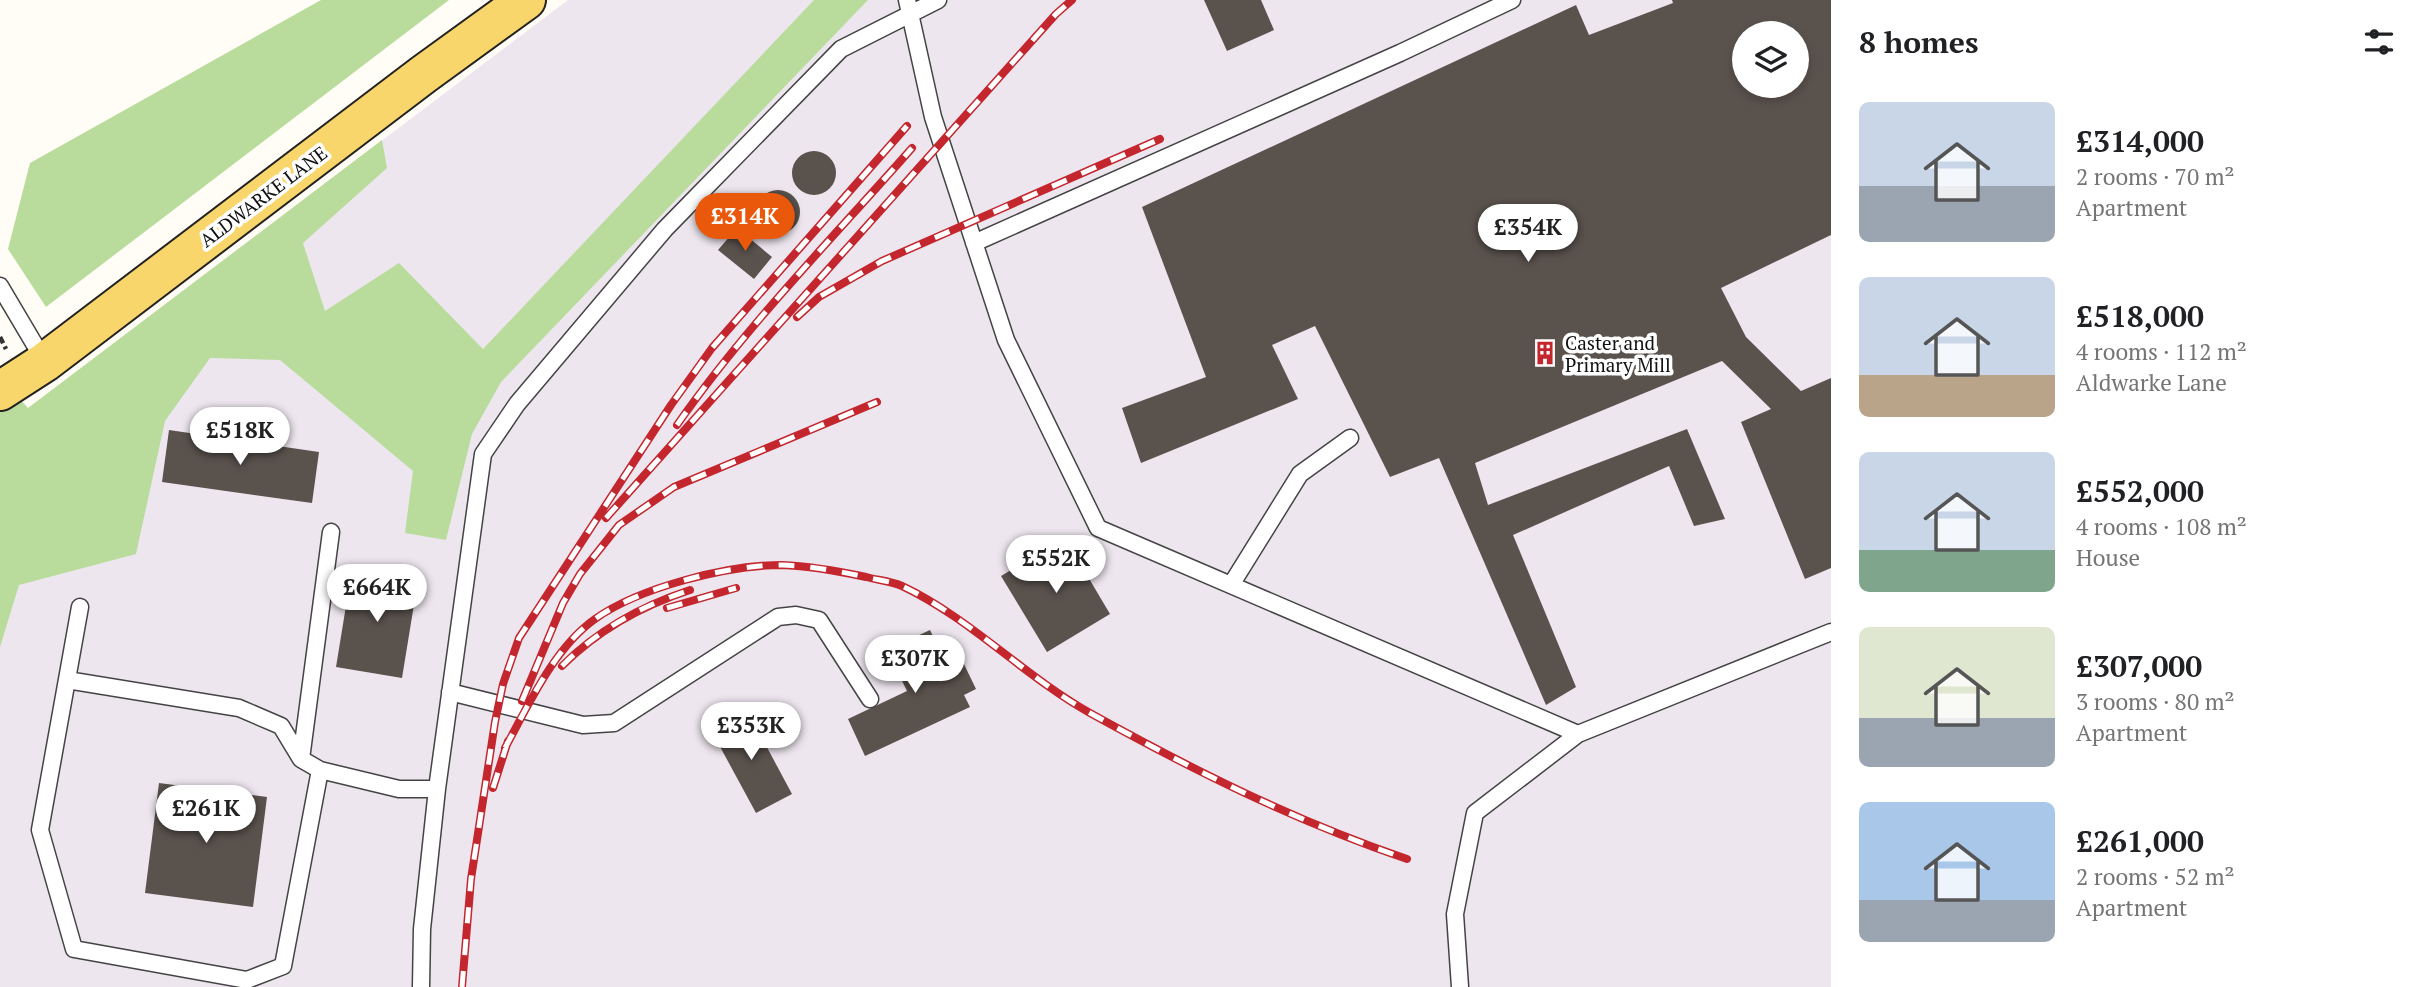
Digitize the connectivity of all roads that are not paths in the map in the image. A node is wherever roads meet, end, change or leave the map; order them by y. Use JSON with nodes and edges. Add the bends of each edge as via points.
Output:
{"nodes":[{"id":1,"x":526,"y":0,"type":"edge"},
{"id":2,"x":939,"y":0,"type":"edge"},
{"id":3,"x":1512,"y":0,"type":"edge"},
{"id":4,"x":908,"y":7,"type":"edge"},
{"id":5,"x":974,"y":243,"type":"junction"},
{"id":6,"x":0,"y":286,"type":"edge"},
{"id":7,"x":22,"y":378,"type":"edge"},
{"id":8,"x":1350,"y":438,"type":"dead end"},
{"id":9,"x":331,"y":532,"type":"dead end"},
{"id":10,"x":1231,"y":585,"type":"junction"},
{"id":11,"x":80,"y":607,"type":"dead end"},
{"id":12,"x":1831,"y":632,"type":"edge"},
{"id":13,"x":67,"y":680,"type":"junction"},
{"id":14,"x":450,"y":691,"type":"junction"},
{"id":15,"x":870,"y":699,"type":"dead end"},
{"id":16,"x":1578,"y":734,"type":"junction"},
{"id":17,"x":301,"y":758,"type":"junction"},
{"id":18,"x":320,"y":770,"type":"junction"},
{"id":19,"x":436,"y":789,"type":"junction"},
{"id":20,"x":421,"y":987,"type":"edge"},
{"id":21,"x":1460,"y":987,"type":"edge"}],
"edges":[{"from":1,"to":7,"type":"main road","name":"ALDWARKE LANE"},
{"from":2,"to":4,"type":"lane"},
{"from":3,"to":5,"type":"lane"},
{"from":4,"to":5,"type":"lane","via":[[933,117]]},
{"from":4,"to":14,"type":"lane","via":[[841,49],[665,229],[517,404],[483,454]]},
{"from":5,"to":10,"type":"lane","via":[[1006,340],[1098,528]]},
{"from":6,"to":7,"type":"lane"},
{"from":8,"to":10,"type":"lane","via":[[1300,474]]},
{"from":9,"to":17,"type":"lane"},
{"from":10,"to":16,"type":"lane"},
{"from":11,"to":13,"type":"lane"},
{"from":12,"to":16,"type":"lane"},
{"from":13,"to":17,"type":"lane","via":[[239,708],[281,726]]},
{"from":13,"to":18,"type":"lane","via":[[40,830],[74,949],[247,980],[283,966]]},
{"from":14,"to":15,"type":"lane","via":[[583,725],[614,723],[778,617],[796,615],[819,620]]},
{"from":14,"to":19,"type":"lane"},
{"from":16,"to":21,"type":"lane","via":[[1475,813],[1455,914]]},
{"from":17,"to":18,"type":"lane"},
{"from":18,"to":19,"type":"lane","via":[[399,789]]},
{"from":19,"to":20,"type":"lane"}]}
